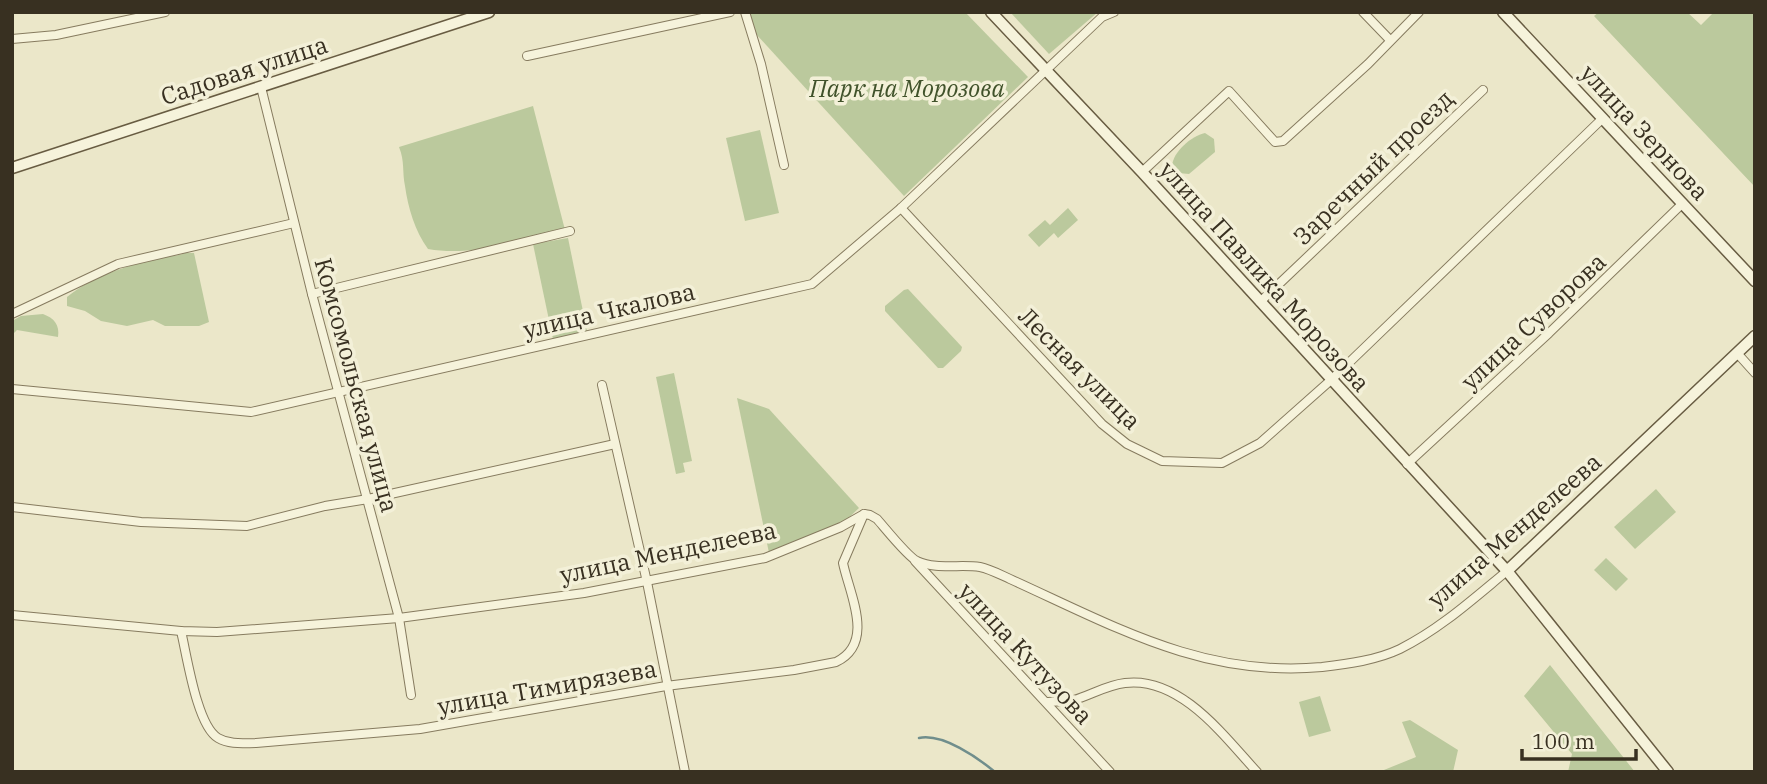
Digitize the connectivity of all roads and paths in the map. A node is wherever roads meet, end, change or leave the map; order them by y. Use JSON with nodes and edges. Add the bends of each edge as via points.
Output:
{"nodes":[{"id":1,"x":166,"y":12,"type":"edge"},
{"id":2,"x":489,"y":12,"type":"edge"},
{"id":3,"x":730,"y":12,"type":"edge"},
{"id":4,"x":745,"y":12,"type":"edge"},
{"id":5,"x":991,"y":12,"type":"edge"},
{"id":6,"x":1114,"y":12,"type":"edge"},
{"id":7,"x":1363,"y":12,"type":"edge"},
{"id":8,"x":1419,"y":12,"type":"edge"},
{"id":9,"x":1503,"y":12,"type":"edge"},
{"id":10,"x":12,"y":39,"type":"edge"},
{"id":11,"x":1390,"y":40,"type":"junction"},
{"id":12,"x":527,"y":56,"type":"dead end"},
{"id":13,"x":1044,"y":70,"type":"junction"},
{"id":14,"x":261,"y":87,"type":"junction"},
{"id":15,"x":1483,"y":90,"type":"dead end"},
{"id":16,"x":1603,"y":118,"type":"junction"},
{"id":17,"x":784,"y":165,"type":"dead end"},
{"id":18,"x":12,"y":168,"type":"edge"},
{"id":19,"x":1142,"y":172,"type":"junction"},
{"id":20,"x":1683,"y":204,"type":"junction"},
{"id":21,"x":901,"y":208,"type":"junction"},
{"id":22,"x":294,"y":223,"type":"junction"},
{"id":23,"x":570,"y":231,"type":"dead end"},
{"id":24,"x":1755,"y":281,"type":"edge"},
{"id":25,"x":312,"y":294,"type":"junction"},
{"id":26,"x":1260,"y":302,"type":"junction"},
{"id":27,"x":12,"y":314,"type":"edge"},
{"id":28,"x":1755,"y":336,"type":"edge"},
{"id":29,"x":1737,"y":353,"type":"junction"},
{"id":30,"x":1755,"y":373,"type":"edge"},
{"id":31,"x":1331,"y":380,"type":"junction"},
{"id":32,"x":602,"y":385,"type":"dead end"},
{"id":33,"x":12,"y":388,"type":"edge"},
{"id":34,"x":338,"y":392,"type":"junction"},
{"id":35,"x":615,"y":444,"type":"junction"},
{"id":36,"x":1407,"y":464,"type":"junction"},
{"id":37,"x":368,"y":499,"type":"junction"},
{"id":38,"x":12,"y":507,"type":"edge"},
{"id":39,"x":864,"y":514,"type":"junction"},
{"id":40,"x":915,"y":561,"type":"junction"},
{"id":41,"x":1507,"y":571,"type":"junction"},
{"id":42,"x":648,"y":582,"type":"junction"},
{"id":43,"x":12,"y":615,"type":"edge"},
{"id":44,"x":399,"y":618,"type":"junction"},
{"id":45,"x":181,"y":631,"type":"junction"},
{"id":46,"x":666,"y":686,"type":"junction"},
{"id":47,"x":411,"y":695,"type":"dead end"},
{"id":48,"x":1047,"y":702,"type":"junction"},
{"id":49,"x":685,"y":772,"type":"edge"},
{"id":50,"x":1110,"y":772,"type":"edge"},
{"id":51,"x":1257,"y":772,"type":"edge"},
{"id":52,"x":1668,"y":772,"type":"edge"}],
"edges":[{"from":1,"to":10,"type":"street","via":[[57,35]]},
{"from":2,"to":14,"type":"street","name":"Садовая улица"},
{"from":3,"to":12,"type":"street"},
{"from":4,"to":17,"type":"street"},
{"from":5,"to":13,"type":"street","name":"улица Павлика Морозова"},
{"from":6,"to":13,"type":"street","name":"улица Чкалова","via":[[1102,17]]},
{"from":7,"to":11,"type":"street"},
{"from":8,"to":11,"type":"street"},
{"from":9,"to":16,"type":"street","name":"улица Зернова"},
{"from":11,"to":19,"type":"street","via":[[1283,141],[1275,142],[1229,91]]},
{"from":13,"to":19,"type":"street","name":"улица Павлика Морозова"},
{"from":13,"to":21,"type":"street","name":"улица Чкалова"},
{"from":14,"to":18,"type":"street","name":"Садовая улица"},
{"from":14,"to":22,"type":"street","name":"Комсомольская улица"},
{"from":15,"to":26,"type":"street","name":"Заречный проезд"},
{"from":16,"to":20,"type":"street","name":"улица Зернова"},
{"from":16,"to":31,"type":"street","name":"Лесная улица"},
{"from":19,"to":26,"type":"street","name":"улица Павлика Морозова"},
{"from":20,"to":24,"type":"street","name":"улица Зернова"},
{"from":20,"to":36,"type":"street","name":"улица Суворова"},
{"from":21,"to":31,"type":"street","name":"Лесная улица","via":[[1102,424],[1126,444],[1162,461],[1222,463],[1260,443]]},
{"from":21,"to":34,"type":"street","name":"улица Чкалова","via":[[813,284]]},
{"from":22,"to":25,"type":"street","name":"Комсомольская улица"},
{"from":22,"to":27,"type":"street","via":[[118,264]]},
{"from":23,"to":25,"type":"street"},
{"from":25,"to":34,"type":"street","name":"Комсомольская улица"},
{"from":26,"to":31,"type":"street","name":"улица Павлика Морозова"},
{"from":28,"to":29,"type":"street","name":"улица Менделеева"},
{"from":29,"to":30,"type":"street"},
{"from":29,"to":41,"type":"street","name":"улица Менделеева"},
{"from":31,"to":36,"type":"street","name":"улица Павлика Морозова"},
{"from":32,"to":35,"type":"street"},
{"from":33,"to":34,"type":"street","name":"улица Чкалова","via":[[251,412]]},
{"from":34,"to":37,"type":"street","name":"Комсомольская улица"},
{"from":35,"to":37,"type":"street"},
{"from":35,"to":42,"type":"street"},
{"from":36,"to":41,"type":"street","name":"улица Павлика Морозова"},
{"from":37,"to":38,"type":"street","via":[[247,526],[141,522]]},
{"from":37,"to":44,"type":"street","name":"Комсомольская улица"},
{"from":39,"to":40,"type":"street","via":[[877,519]]},
{"from":39,"to":42,"type":"street","name":"улица Менделеева","via":[[765,558]]},
{"from":39,"to":46,"type":"street","name":"улица Тимирязева","via":[[844,563],[856,604],[857,631],[841,659],[794,670]]},
{"from":40,"to":41,"type":"street","name":"улица Менделеева","via":[[980,567],[1101,623],[1204,659],[1292,670],[1337,665],[1400,649],[1451,618]]},
{"from":40,"to":48,"type":"street","name":"улица Кутузова"},
{"from":41,"to":52,"type":"street","name":"улица Павлика Морозова"},
{"from":42,"to":44,"type":"street","name":"улица Менделеева"},
{"from":42,"to":46,"type":"street"},
{"from":43,"to":45,"type":"street","name":"улица Менделеева"},
{"from":44,"to":45,"type":"street","name":"улица Менделеева"},
{"from":44,"to":47,"type":"street","name":"Комсомольская улица"},
{"from":45,"to":46,"type":"street","name":"улица Тимирязева","via":[[201,715],[215,737],[229,743],[420,729]]},
{"from":46,"to":49,"type":"street"},
{"from":48,"to":50,"type":"street","name":"улица Кутузова"},
{"from":48,"to":51,"type":"street","via":[[1073,700],[1124,683],[1147,683],[1203,712]]}]}
